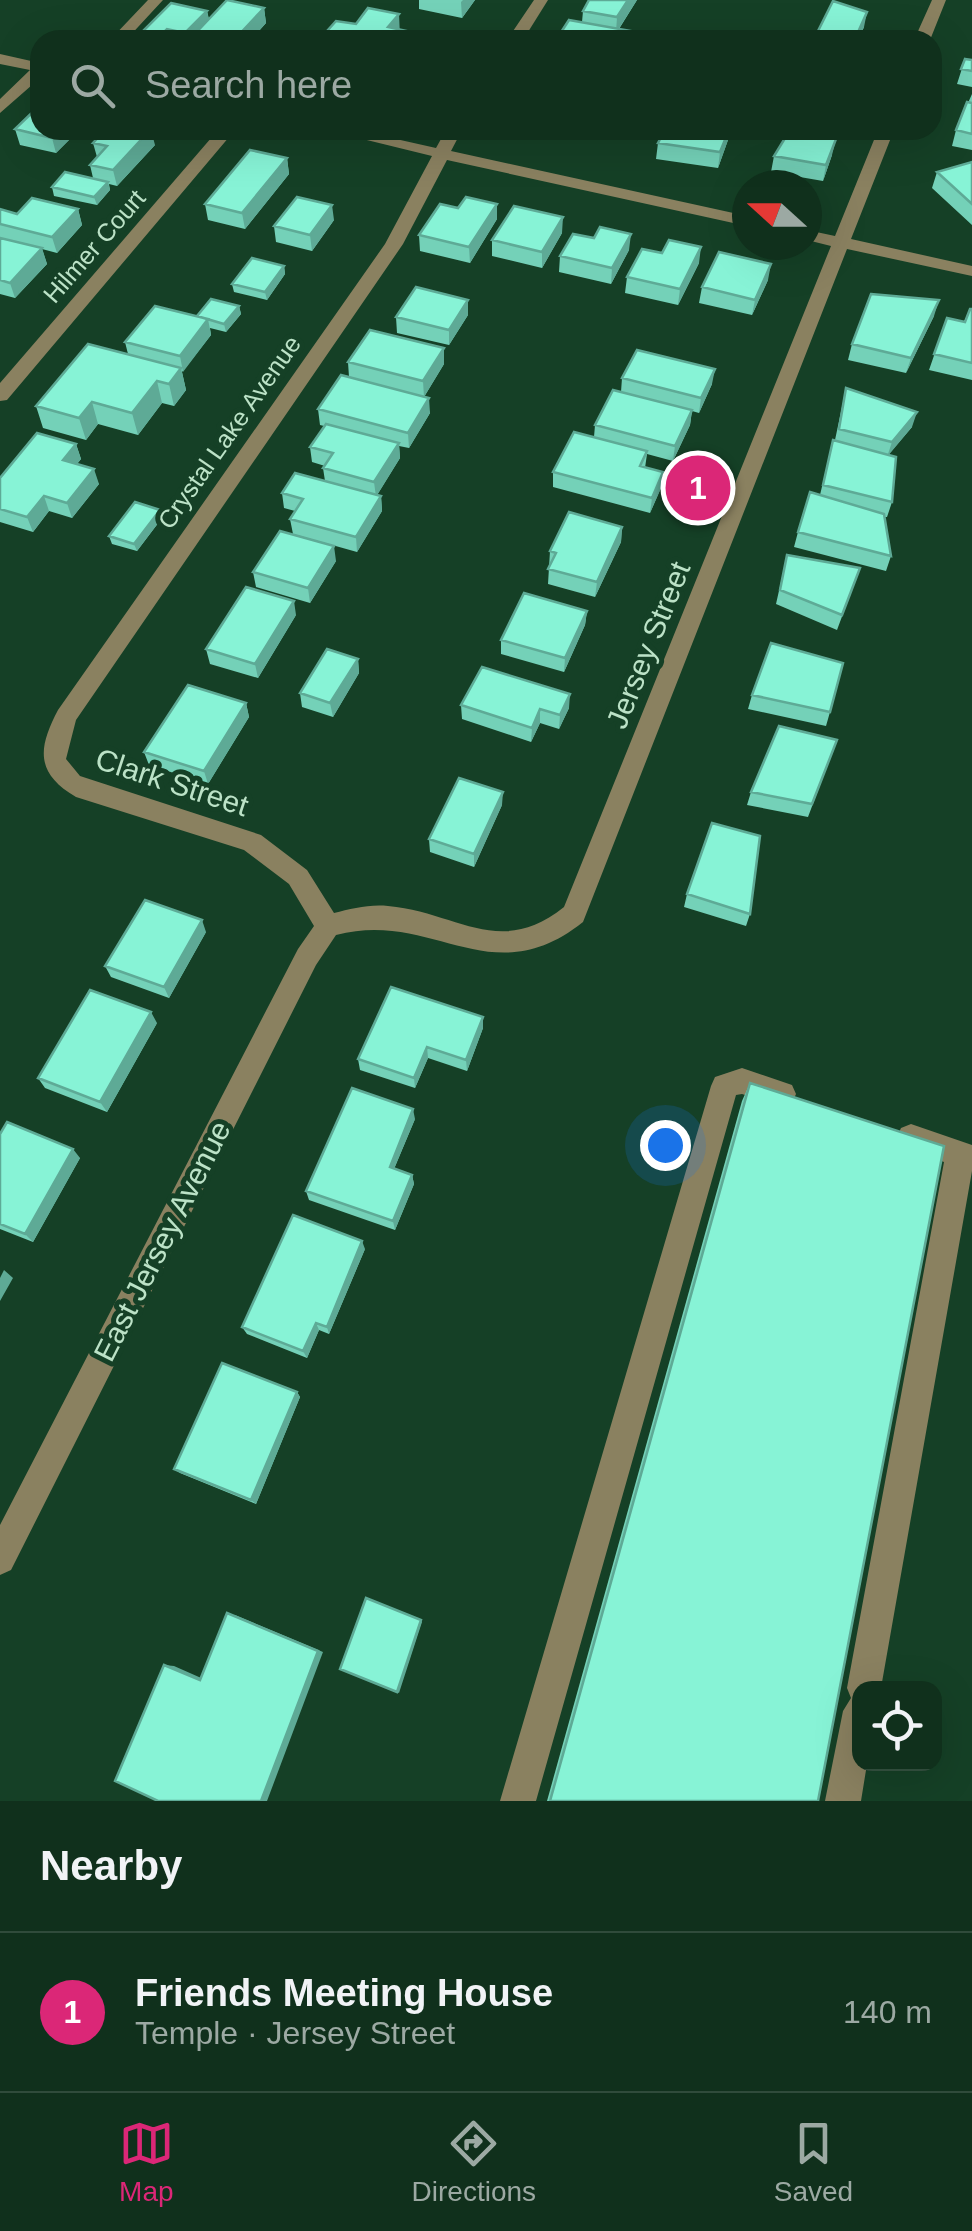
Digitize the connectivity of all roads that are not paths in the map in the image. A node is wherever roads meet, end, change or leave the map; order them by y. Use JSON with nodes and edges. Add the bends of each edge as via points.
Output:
{"nodes":[{"id":1,"x":156,"y":0,"type":"edge"},
{"id":2,"x":541,"y":0,"type":"edge"},
{"id":3,"x":938,"y":0,"type":"edge"},
{"id":4,"x":128,"y":30,"type":"edge"},
{"id":5,"x":521,"y":30,"type":"edge"},
{"id":6,"x":926,"y":30,"type":"edge"},
{"id":7,"x":0,"y":59,"type":"edge"},
{"id":8,"x":30,"y":66,"type":"edge"},
{"id":9,"x":30,"y":78,"type":"edge"},
{"id":10,"x":0,"y":108,"type":"edge"},
{"id":11,"x":218,"y":140,"type":"edge"},
{"id":12,"x":382,"y":140,"type":"edge"},
{"id":13,"x":448,"y":140,"type":"edge"},
{"id":14,"x":882,"y":140,"type":"edge"},
{"id":15,"x":440,"y":152,"type":"junction"},
{"id":16,"x":732,"y":218,"type":"edge"},
{"id":17,"x":822,"y":238,"type":"edge"},
{"id":18,"x":840,"y":242,"type":"junction"},
{"id":19,"x":972,"y":271,"type":"edge"},
{"id":20,"x":0,"y":395,"type":"edge"},
{"id":21,"x":56,"y":764,"type":"joint"},
{"id":22,"x":328,"y":926,"type":"junction"},
{"id":23,"x":813,"y":1104,"type":"edge"},
{"id":24,"x":884,"y":1128,"type":"edge"},
{"id":25,"x":966,"y":1156,"type":"edge"},
{"id":26,"x":0,"y":1559,"type":"edge"},
{"id":27,"x":865,"y":1681,"type":"edge"},
{"id":28,"x":852,"y":1753,"type":"edge"},
{"id":29,"x":518,"y":1801,"type":"edge"},
{"id":30,"x":843,"y":1801,"type":"edge"}],
"edges":[{"from":1,"to":4,"type":"street"},
{"from":2,"to":5,"type":"street"},
{"from":3,"to":6,"type":"street"},
{"from":7,"to":8,"type":"street"},
{"from":9,"to":10,"type":"street"},
{"from":11,"to":20,"type":"street","name":"Hilmer Court"},
{"from":12,"to":15,"type":"street"},
{"from":13,"to":15,"type":"street","name":"Crystal Lake Avenue"},
{"from":14,"to":18,"type":"street","name":"Jersey Street"},
{"from":15,"to":16,"type":"street"},
{"from":15,"to":21,"type":"street","name":"Crystal Lake Avenue","via":[[394,244],[66,716],[52,746]]},
{"from":17,"to":18,"type":"street"},
{"from":18,"to":19,"type":"street"},
{"from":18,"to":22,"type":"street","name":"Jersey Street","via":[[574,914],[534,941],[470,941],[396,918],[366,916]]},
{"from":21,"to":22,"type":"street","name":"Clark Street","via":[[84,790],[252,842],[298,877]]},
{"from":22,"to":26,"type":"street","name":"East Jersey Avenue","via":[[306,957]]},
{"from":23,"to":29,"type":"street","via":[[742,1080],[725,1086]]},
{"from":24,"to":25,"type":"street"},
{"from":25,"to":27,"type":"street"},
{"from":28,"to":30,"type":"street"}]}
